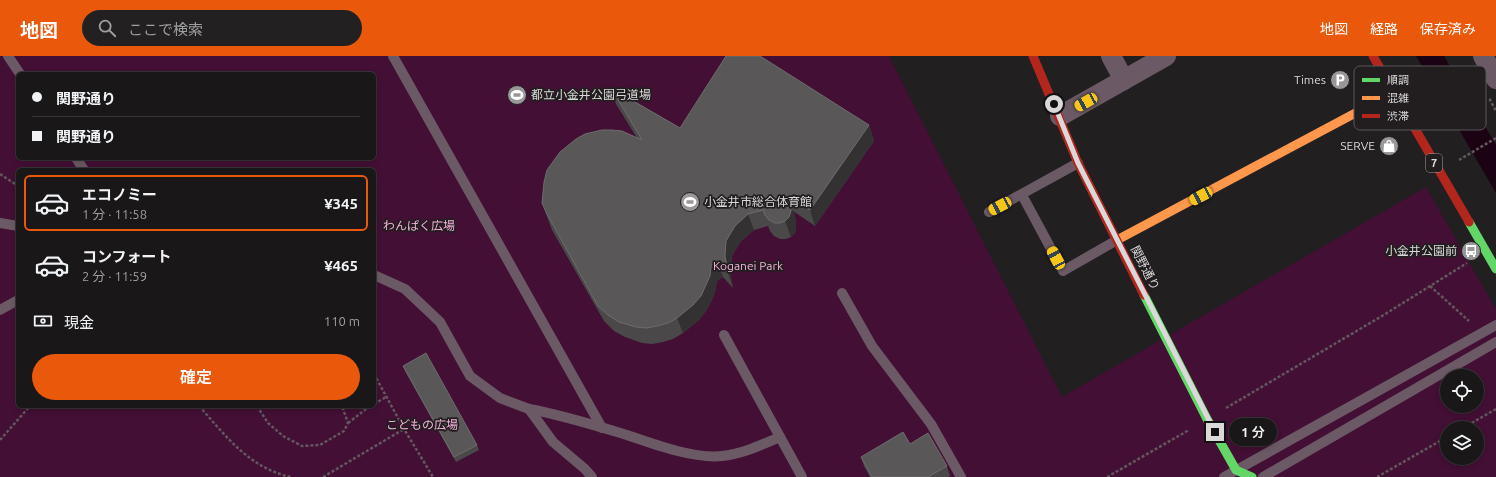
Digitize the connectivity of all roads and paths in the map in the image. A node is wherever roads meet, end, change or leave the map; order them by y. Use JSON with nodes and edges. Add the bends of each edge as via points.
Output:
{"nodes":[{"id":1,"x":8,"y":56,"type":"edge"},
{"id":2,"x":393,"y":56,"type":"edge"},
{"id":3,"x":1033,"y":56,"type":"edge"},
{"id":4,"x":1111,"y":56,"type":"edge"},
{"id":5,"x":1166,"y":56,"type":"edge"},
{"id":6,"x":1373,"y":56,"type":"edge"},
{"id":7,"x":1378,"y":66,"type":"edge"},
{"id":8,"x":19,"y":72,"type":"edge"},
{"id":9,"x":1124,"y":80,"type":"junction"},
{"id":10,"x":1496,"y":96,"type":"edge"},
{"id":11,"x":1496,"y":111,"type":"edge"},
{"id":12,"x":1354,"y":114,"type":"edge"},
{"id":13,"x":1060,"y":116,"type":"junction"},
{"id":14,"x":1415,"y":130,"type":"edge"},
{"id":15,"x":1496,"y":138,"type":"edge"},
{"id":16,"x":1458,"y":161,"type":"dead end"},
{"id":17,"x":1078,"y":163,"type":"junction"},
{"id":18,"x":0,"y":174,"type":"edge"},
{"id":19,"x":16,"y":185,"type":"edge"},
{"id":20,"x":1022,"y":195,"type":"junction"},
{"id":21,"x":990,"y":212,"type":"dead end"},
{"id":22,"x":0,"y":223,"type":"edge"},
{"id":23,"x":16,"y":226,"type":"edge"},
{"id":24,"x":1117,"y":240,"type":"junction"},
{"id":25,"x":1486,"y":252,"type":"junction"},
{"id":26,"x":1496,"y":269,"type":"edge"},
{"id":27,"x":376,"y":276,"type":"edge"},
{"id":28,"x":1430,"y":286,"type":"junction"},
{"id":29,"x":842,"y":293,"type":"dead end"},
{"id":30,"x":16,"y":301,"type":"edge"},
{"id":31,"x":0,"y":310,"type":"edge"},
{"id":32,"x":1473,"y":324,"type":"dead end"},
{"id":33,"x":1496,"y":325,"type":"edge"},
{"id":34,"x":724,"y":335,"type":"dead end"},
{"id":35,"x":1496,"y":342,"type":"edge"},
{"id":36,"x":376,"y":378,"type":"edge"},
{"id":37,"x":386,"y":397,"type":"junction"},
{"id":38,"x":376,"y":403,"type":"edge"},
{"id":39,"x":28,"y":408,"type":"edge"},
{"id":40,"x":201,"y":408,"type":"edge"},
{"id":41,"x":258,"y":408,"type":"edge"},
{"id":42,"x":343,"y":408,"type":"edge"},
{"id":43,"x":367,"y":408,"type":"edge"},
{"id":44,"x":529,"y":409,"type":"junction"},
{"id":45,"x":1496,"y":409,"type":"edge"},
{"id":46,"x":1208,"y":419,"type":"junction"},
{"id":47,"x":1475,"y":421,"type":"edge"},
{"id":48,"x":348,"y":423,"type":"junction"},
{"id":49,"x":602,"y":428,"type":"junction"},
{"id":50,"x":404,"y":429,"type":"junction"},
{"id":51,"x":780,"y":437,"type":"junction"},
{"id":52,"x":0,"y":440,"type":"edge"},
{"id":53,"x":1440,"y":441,"type":"edge"},
{"id":54,"x":1236,"y":470,"type":"junction"},
{"id":55,"x":291,"y":477,"type":"edge"},
{"id":56,"x":323,"y":477,"type":"edge"},
{"id":57,"x":433,"y":477,"type":"edge"},
{"id":58,"x":592,"y":477,"type":"edge"},
{"id":59,"x":802,"y":477,"type":"edge"},
{"id":60,"x":961,"y":477,"type":"edge"},
{"id":61,"x":1107,"y":477,"type":"edge"},
{"id":62,"x":1224,"y":477,"type":"edge"},
{"id":63,"x":1252,"y":477,"type":"edge"},
{"id":64,"x":1263,"y":477,"type":"edge"},
{"id":65,"x":1377,"y":477,"type":"edge"}],
"edges":[{"from":1,"to":8,"type":"lane"},
{"from":2,"to":49,"type":"lane"},
{"from":3,"to":13,"type":"street","name":"関野通り"},
{"from":4,"to":9,"type":"street"},
{"from":5,"to":9,"type":"street"},
{"from":6,"to":7,"type":"street","number":"7"},
{"from":9,"to":13,"type":"street"},
{"from":10,"to":11,"type":"path","via":[[1490,100]]},
{"from":12,"to":24,"type":"street"},
{"from":13,"to":17,"type":"street","name":"関野通り"},
{"from":14,"to":25,"type":"street","number":"7"},
{"from":15,"to":16,"type":"path"},
{"from":17,"to":20,"type":"lane"},
{"from":17,"to":24,"type":"street","name":"関野通り"},
{"from":18,"to":19,"type":"path"},
{"from":20,"to":21,"type":"lane"},
{"from":20,"to":24,"type":"lane","via":[[1063,271]]},
{"from":22,"to":23,"type":"lane"},
{"from":24,"to":46,"type":"street","name":"関野通り"},
{"from":25,"to":26,"type":"street","number":"7"},
{"from":25,"to":28,"type":"path"},
{"from":27,"to":44,"type":"lane","via":[[405,289],[440,322],[470,376],[500,398]]},
{"from":28,"to":32,"type":"path"},
{"from":28,"to":46,"type":"path"},
{"from":29,"to":60,"type":"lane","via":[[872,346],[931,424]]},
{"from":30,"to":31,"type":"lane"},
{"from":33,"to":54,"type":"lane"},
{"from":34,"to":51,"type":"lane"},
{"from":35,"to":64,"type":"lane"},
{"from":36,"to":37,"type":"path"},
{"from":37,"to":38,"type":"path"},
{"from":37,"to":50,"type":"path"},
{"from":39,"to":52,"type":"path"},
{"from":40,"to":55,"type":"path","via":[[251,459],[264,468]]},
{"from":41,"to":48,"type":"path","via":[[268,423],[283,436],[302,446],[320,446],[344,431]]},
{"from":42,"to":48,"type":"path"},
{"from":43,"to":48,"type":"path"},
{"from":44,"to":49,"type":"lane"},
{"from":44,"to":58,"type":"lane","via":[[553,442]]},
{"from":45,"to":47,"type":"path"},
{"from":46,"to":54,"type":"street","name":"関野通り"},
{"from":46,"to":61,"type":"path"},
{"from":49,"to":51,"type":"lane","via":[[695,454],[721,456],[747,451]]},
{"from":50,"to":56,"type":"path"},
{"from":50,"to":57,"type":"path"},
{"from":51,"to":59,"type":"lane"},
{"from":53,"to":65,"type":"path"},
{"from":54,"to":62,"type":"lane"},
{"from":54,"to":63,"type":"street"}]}
